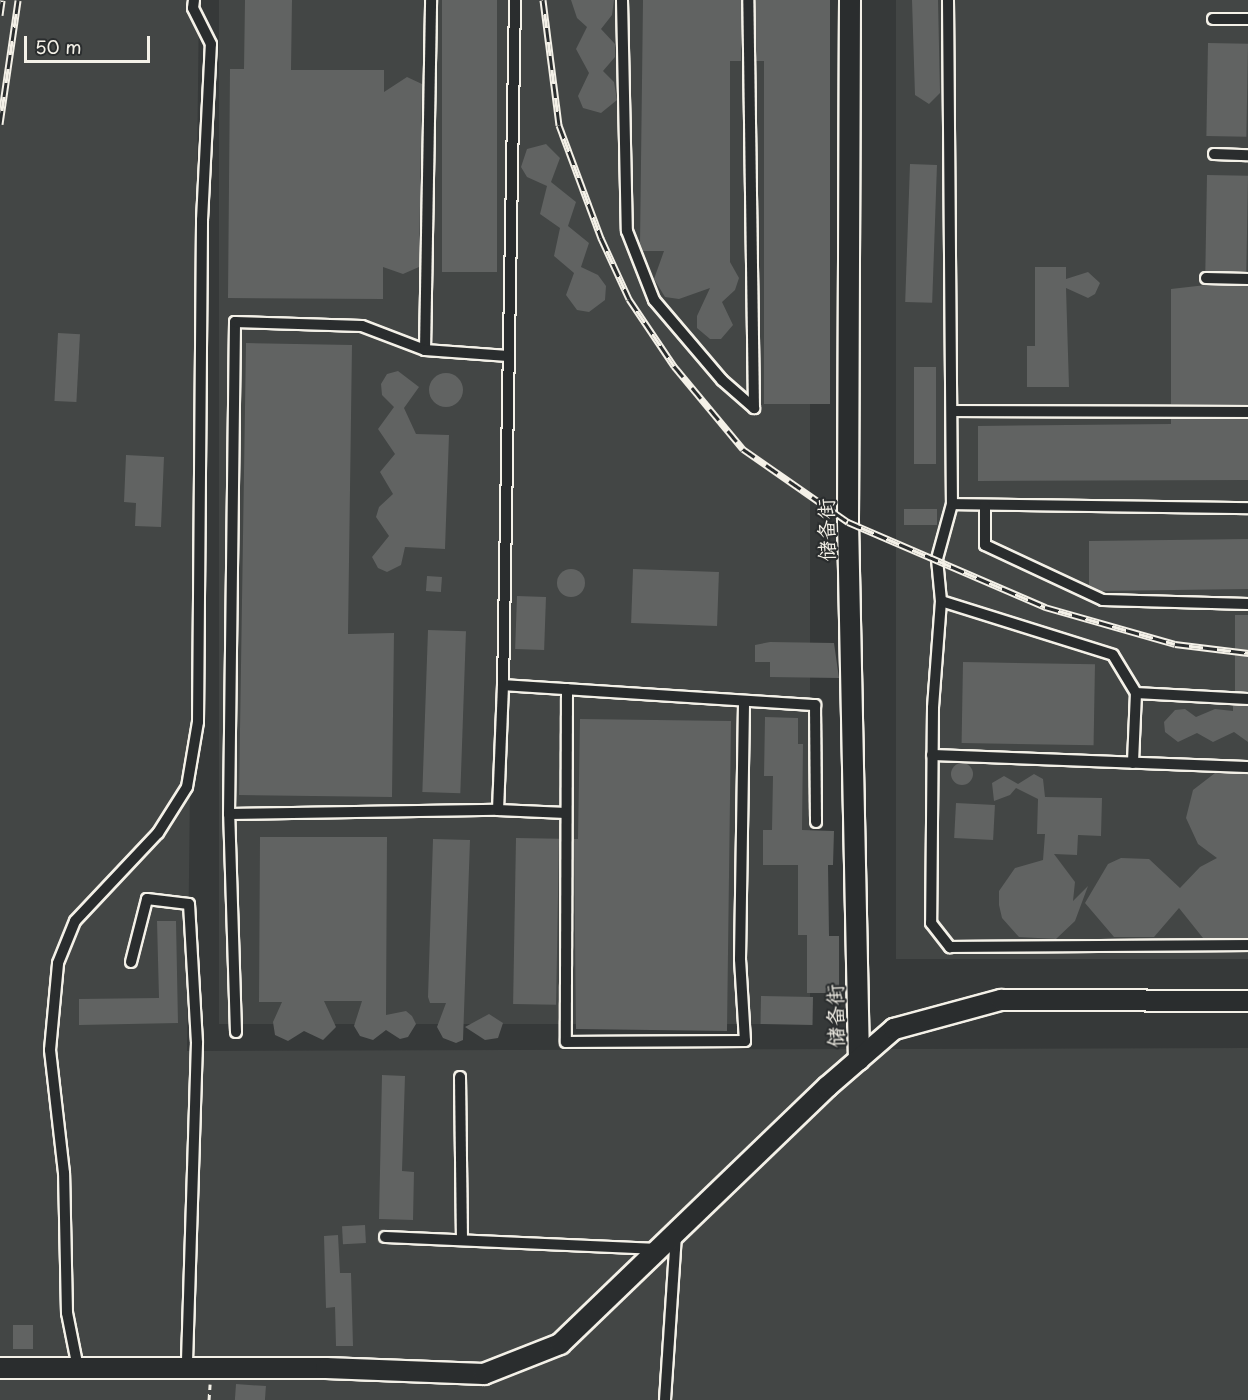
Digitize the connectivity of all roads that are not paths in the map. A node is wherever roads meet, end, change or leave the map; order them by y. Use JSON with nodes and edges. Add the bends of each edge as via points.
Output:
{"nodes":[{"id":1,"x":194,"y":0,"type":"edge"},
{"id":2,"x":431,"y":0,"type":"edge"},
{"id":3,"x":515,"y":0,"type":"edge"},
{"id":4,"x":622,"y":0,"type":"edge"},
{"id":5,"x":748,"y":0,"type":"edge"},
{"id":6,"x":850,"y":0,"type":"edge"},
{"id":7,"x":948,"y":0,"type":"edge"},
{"id":8,"x":1213,"y":18,"type":"dead end"},
{"id":9,"x":1248,"y":19,"type":"edge"},
{"id":10,"x":1214,"y":154,"type":"dead end"},
{"id":11,"x":1248,"y":155,"type":"edge"},
{"id":12,"x":1206,"y":278,"type":"dead end"},
{"id":13,"x":1248,"y":279,"type":"edge"},
{"id":14,"x":425,"y":350,"type":"junction"},
{"id":15,"x":508,"y":356,"type":"junction"},
{"id":16,"x":952,"y":411,"type":"junction"},
{"id":17,"x":1248,"y":412,"type":"edge"},
{"id":18,"x":952,"y":504,"type":"junction"},
{"id":19,"x":985,"y":505,"type":"junction"},
{"id":20,"x":1248,"y":508,"type":"edge"},
{"id":21,"x":942,"y":601,"type":"junction"},
{"id":22,"x":1248,"y":604,"type":"edge"},
{"id":23,"x":503,"y":685,"type":"junction"},
{"id":24,"x":567,"y":689,"type":"junction"},
{"id":25,"x":1137,"y":693,"type":"junction"},
{"id":26,"x":1248,"y":699,"type":"edge"},
{"id":27,"x":744,"y":700,"type":"junction"},
{"id":28,"x":932,"y":755,"type":"junction"},
{"id":29,"x":1133,"y":762,"type":"junction"},
{"id":30,"x":1248,"y":767,"type":"edge"},
{"id":31,"x":498,"y":810,"type":"junction"},
{"id":32,"x":566,"y":813,"type":"junction"},
{"id":33,"x":229,"y":814,"type":"junction"},
{"id":34,"x":816,"y":822,"type":"dead end"},
{"id":35,"x":1248,"y":945,"type":"edge"},
{"id":36,"x":131,"y":962,"type":"dead end"},
{"id":37,"x":1248,"y":1001,"type":"edge"},
{"id":38,"x":236,"y":1032,"type":"dead end"},
{"id":39,"x":859,"y":1060,"type":"junction"},
{"id":40,"x":460,"y":1077,"type":"dead end"},
{"id":41,"x":676,"y":1233,"type":"junction"},
{"id":42,"x":385,"y":1237,"type":"dead end"},
{"id":43,"x":462,"y":1239,"type":"junction"},
{"id":44,"x":659,"y":1249,"type":"junction"},
{"id":45,"x":0,"y":1368,"type":"edge"},
{"id":46,"x":78,"y":1368,"type":"junction"},
{"id":47,"x":187,"y":1368,"type":"junction"},
{"id":48,"x":664,"y":1400,"type":"edge"}],
"edges":[{"from":1,"to":46,"type":"lane","via":[[193,8],[211,44],[202,220],[198,722],[187,787],[158,833],[75,921],[58,963],[50,1050],[64,1173],[67,1313]]},
{"from":2,"to":14,"type":"lane"},
{"from":3,"to":15,"type":"lane"},
{"from":4,"to":5,"type":"lane","via":[[627,231],[654,300],[722,380],[754,408]]},
{"from":6,"to":39,"type":"street","name":"储备街","via":[[848,522]]},
{"from":7,"to":16,"type":"lane"},
{"from":8,"to":9,"type":"lane"},
{"from":10,"to":11,"type":"lane"},
{"from":12,"to":13,"type":"lane"},
{"from":14,"to":15,"type":"lane"},
{"from":14,"to":33,"type":"lane","via":[[362,326],[235,322]]},
{"from":15,"to":23,"type":"lane"},
{"from":16,"to":17,"type":"lane"},
{"from":16,"to":18,"type":"lane"},
{"from":18,"to":19,"type":"lane"},
{"from":18,"to":21,"type":"lane","via":[[937,559]]},
{"from":19,"to":20,"type":"lane"},
{"from":19,"to":22,"type":"lane","via":[[985,545],[1103,600]]},
{"from":21,"to":25,"type":"lane","via":[[1113,654]]},
{"from":21,"to":28,"type":"lane"},
{"from":23,"to":24,"type":"lane"},
{"from":23,"to":31,"type":"lane"},
{"from":24,"to":27,"type":"lane"},
{"from":24,"to":32,"type":"lane"},
{"from":25,"to":26,"type":"lane"},
{"from":25,"to":29,"type":"lane"},
{"from":27,"to":32,"type":"lane","via":[[740,959],[745,1041],[566,1042]]},
{"from":27,"to":34,"type":"lane","via":[[815,705]]},
{"from":28,"to":29,"type":"lane"},
{"from":28,"to":35,"type":"lane","via":[[931,923],[950,947]]},
{"from":29,"to":30,"type":"lane"},
{"from":31,"to":32,"type":"lane"},
{"from":31,"to":33,"type":"lane"},
{"from":33,"to":38,"type":"lane"},
{"from":36,"to":47,"type":"lane","via":[[147,899],[189,904],[197,1043]]},
{"from":37,"to":39,"type":"street","via":[[1001,1000],[894,1029]]},
{"from":39,"to":41,"type":"street"},
{"from":40,"to":43,"type":"lane"},
{"from":41,"to":44,"type":"street"},
{"from":41,"to":48,"type":"lane"},
{"from":42,"to":43,"type":"lane"},
{"from":43,"to":44,"type":"lane"},
{"from":44,"to":47,"type":"street","via":[[560,1344],[484,1374]]},
{"from":45,"to":46,"type":"street"},
{"from":46,"to":47,"type":"street"}]}
